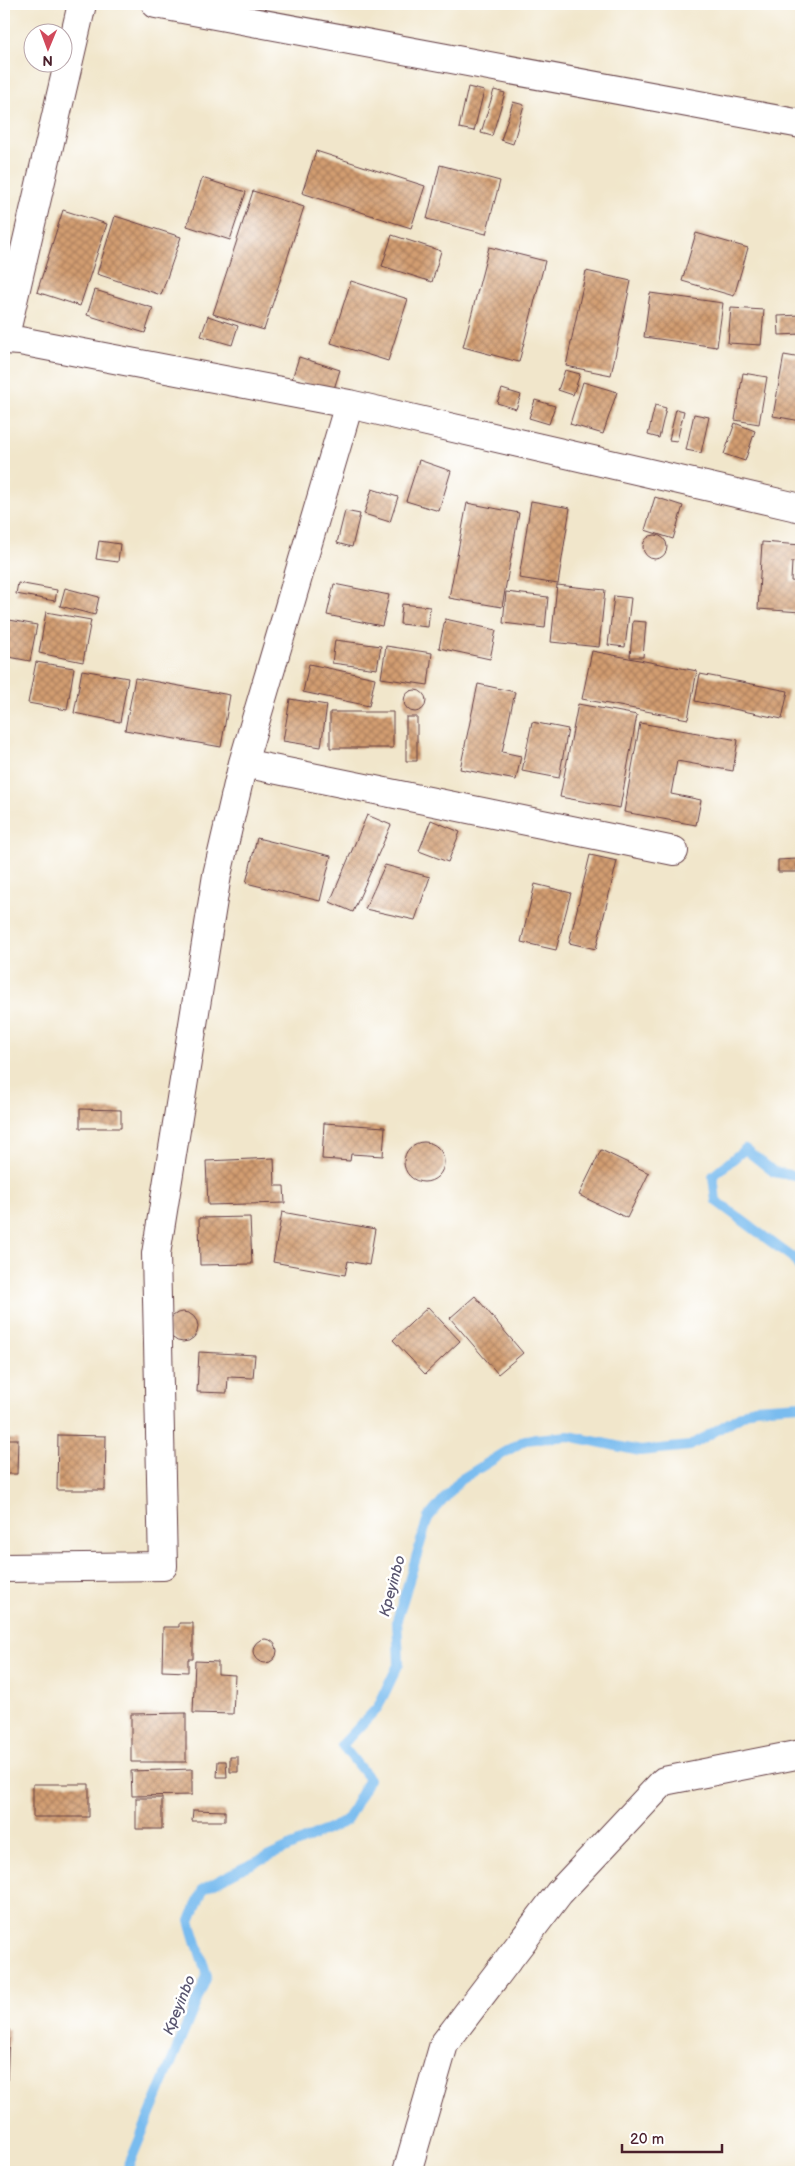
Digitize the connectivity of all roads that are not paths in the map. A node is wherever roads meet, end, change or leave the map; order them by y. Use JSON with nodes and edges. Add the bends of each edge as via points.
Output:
{"nodes":[{"id":1,"x":82,"y":4,"type":"edge"},
{"id":2,"x":156,"y":4,"type":"edge"},
{"id":3,"x":800,"y":120,"type":"edge"},
{"id":4,"x":4,"y":340,"type":"edge"},
{"id":5,"x":349,"y":404,"type":"junction"},
{"id":6,"x":801,"y":508,"type":"edge"},
{"id":7,"x":243,"y":763,"type":"junction"},
{"id":8,"x":674,"y":851,"type":"dead end"},
{"id":9,"x":4,"y":1568,"type":"edge"},
{"id":10,"x":801,"y":1754,"type":"edge"},
{"id":11,"x":407,"y":2172,"type":"edge"}],
"edges":[{"from":1,"to":4,"type":"street"},
{"from":2,"to":3,"type":"street"},
{"from":4,"to":5,"type":"street"},
{"from":5,"to":6,"type":"street"},
{"from":5,"to":7,"type":"street"},
{"from":7,"to":8,"type":"street"},
{"from":7,"to":9,"type":"street","via":[[217,875],[156,1254],[163,1566]]},
{"from":10,"to":11,"type":"street","via":[[664,1781],[559,1893],[444,2044]]}]}
